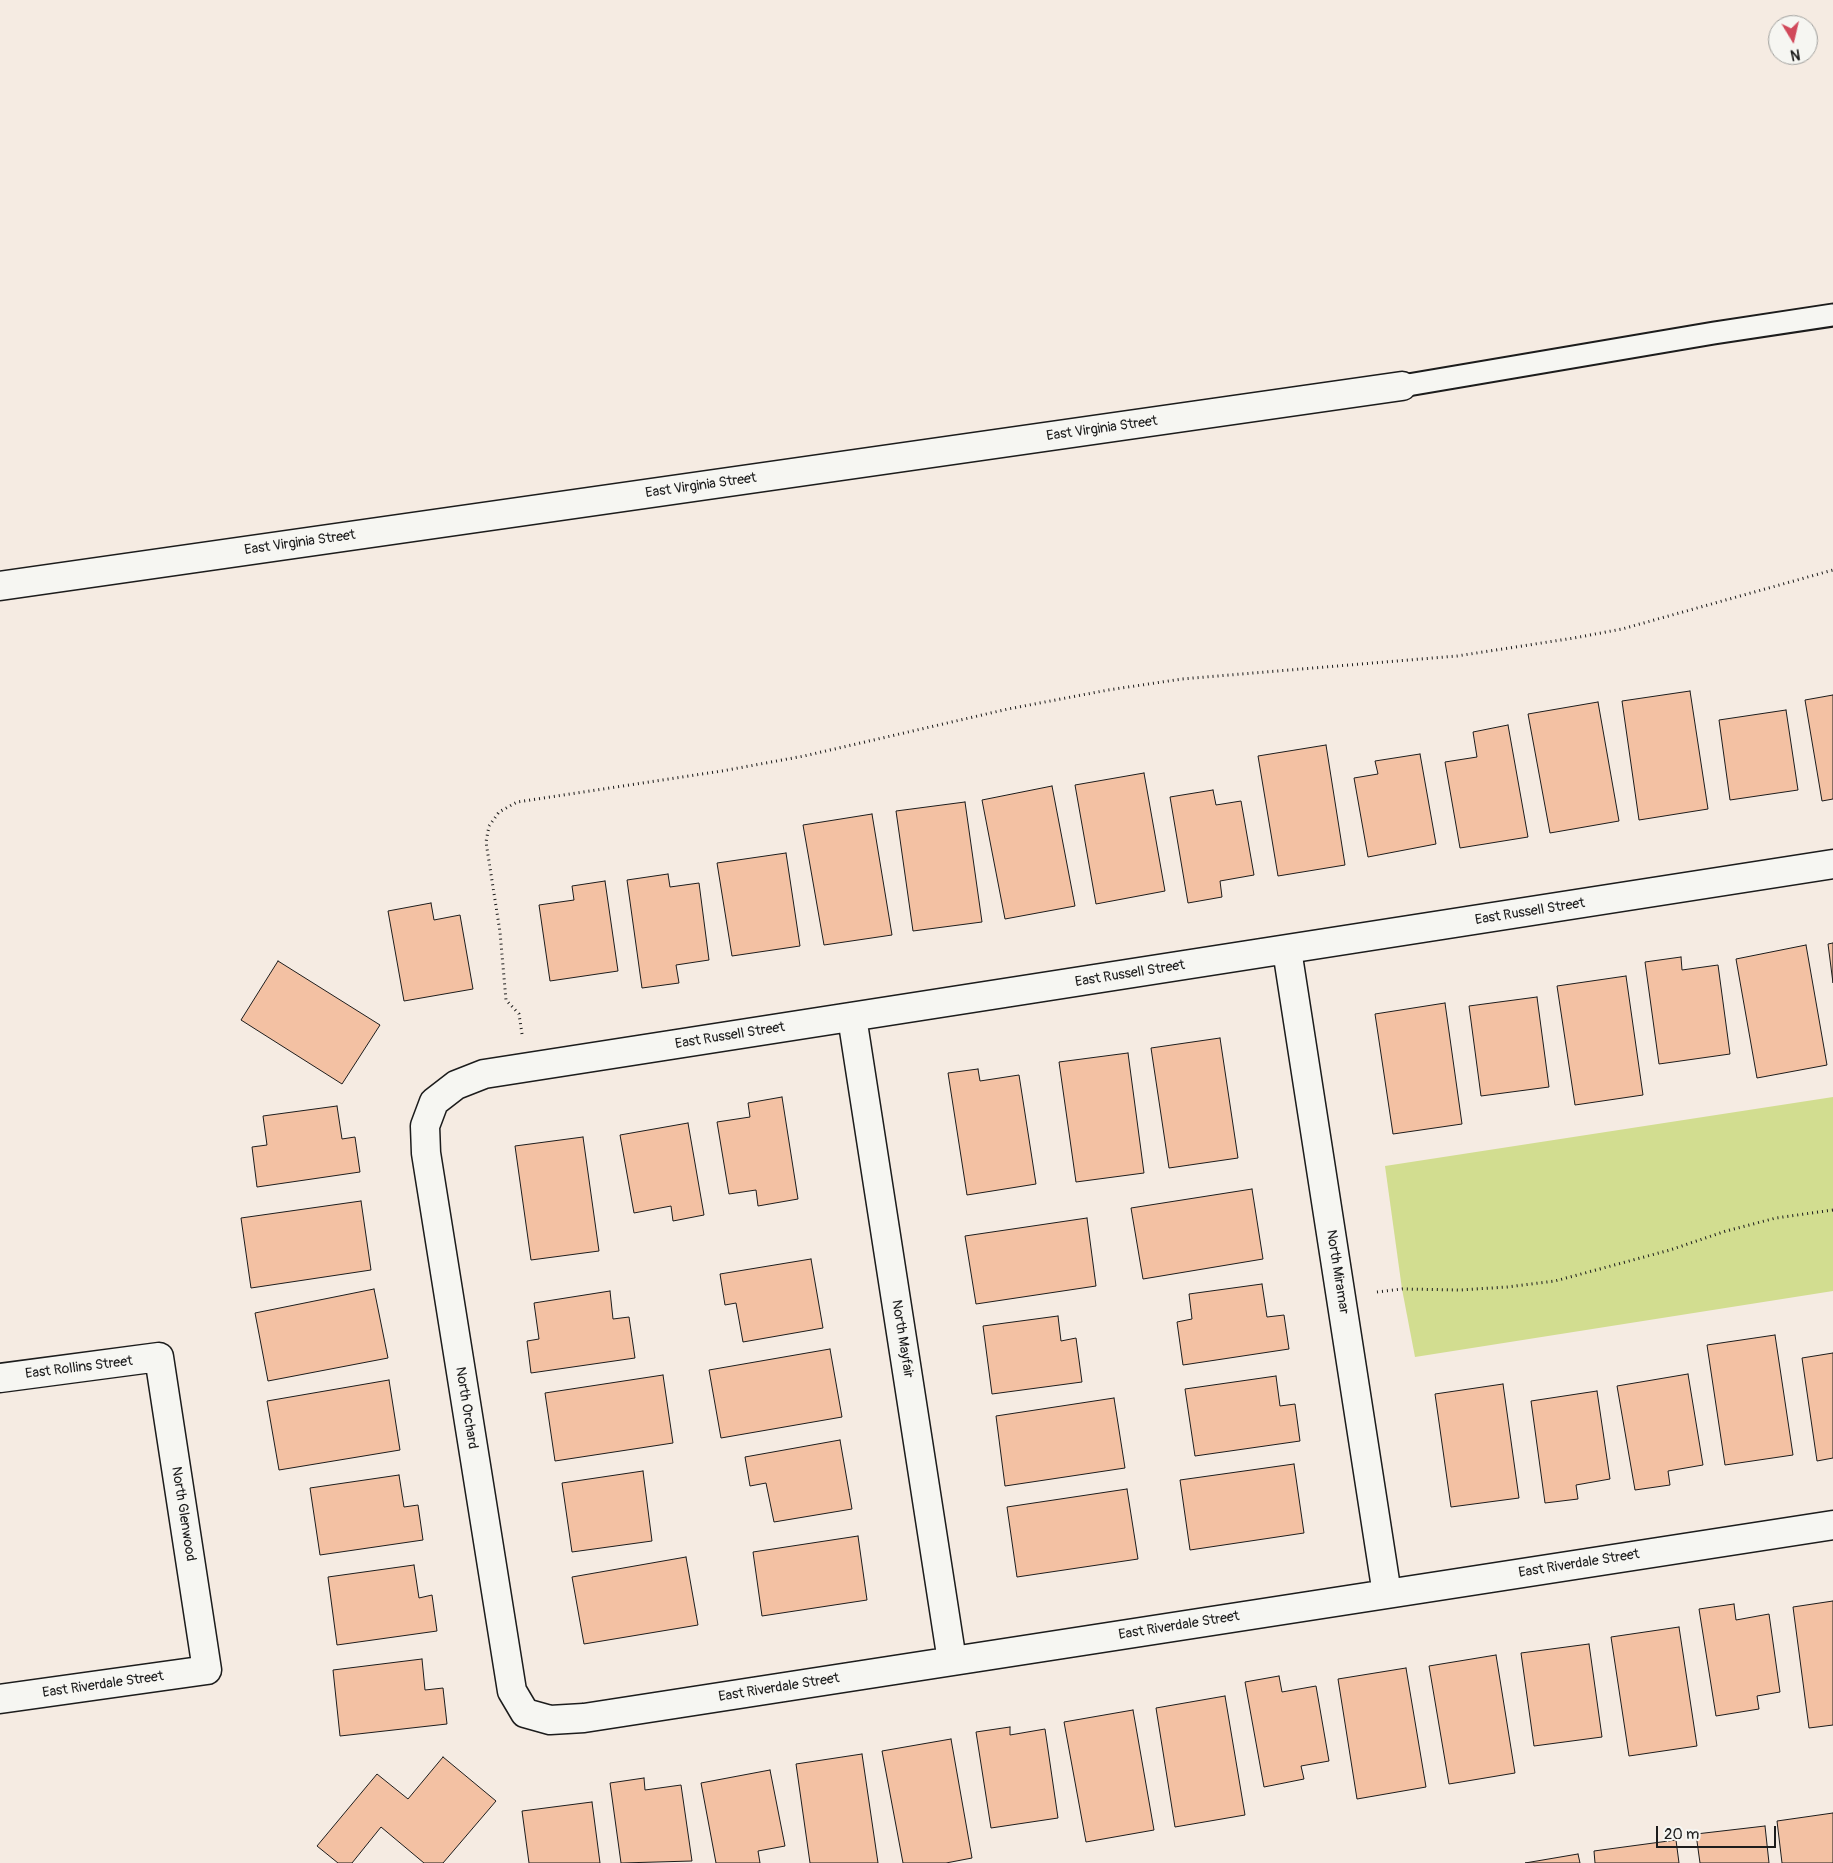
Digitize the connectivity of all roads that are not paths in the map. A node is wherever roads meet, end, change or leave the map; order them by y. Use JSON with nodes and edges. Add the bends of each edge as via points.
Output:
{"nodes":[{"id":1,"x":1833,"y":315,"type":"edge"},
{"id":2,"x":1402,"y":386,"type":"joint"},
{"id":3,"x":0,"y":586,"type":"edge"},
{"id":4,"x":1833,"y":864,"type":"edge"},
{"id":5,"x":1287,"y":950,"type":"junction"},
{"id":6,"x":852,"y":1017,"type":"junction"},
{"id":7,"x":434,"y":1102,"type":"joint"},
{"id":8,"x":159,"y":1357,"type":"joint"},
{"id":9,"x":0,"y":1378,"type":"edge"},
{"id":10,"x":1833,"y":1524,"type":"edge"},
{"id":11,"x":1387,"y":1594,"type":"junction"},
{"id":12,"x":952,"y":1661,"type":"junction"},
{"id":13,"x":207,"y":1670,"type":"joint"},
{"id":14,"x":0,"y":1699,"type":"edge"},
{"id":15,"x":525,"y":1713,"type":"joint"}],
"edges":[{"from":1,"to":2,"type":"lane"},
{"from":2,"to":3,"type":"street","name":"East Virginia Street"},
{"from":4,"to":5,"type":"street","name":"East Russell Street"},
{"from":5,"to":6,"type":"street","name":"East Russell Street"},
{"from":5,"to":11,"type":"street","name":"North Miramar"},
{"from":6,"to":7,"type":"street","name":"East Russell Street","via":[[484,1074],[456,1086]]},
{"from":6,"to":12,"type":"street","name":"North Mayfair"},
{"from":7,"to":15,"type":"street","name":"North Orchard","via":[[424,1126],[426,1152],[506,1661],[512,1691]]},
{"from":8,"to":9,"type":"street","name":"East Rollins Street"},
{"from":8,"to":13,"type":"street","name":"North Glenwood"},
{"from":10,"to":11,"type":"street","name":"East Riverdale Street"},
{"from":11,"to":12,"type":"street","name":"East Riverdale Street"},
{"from":12,"to":15,"type":"street","name":"East Riverdale Street","via":[[584,1718],[550,1720]]},
{"from":13,"to":14,"type":"street","name":"East Riverdale Street"}]}
